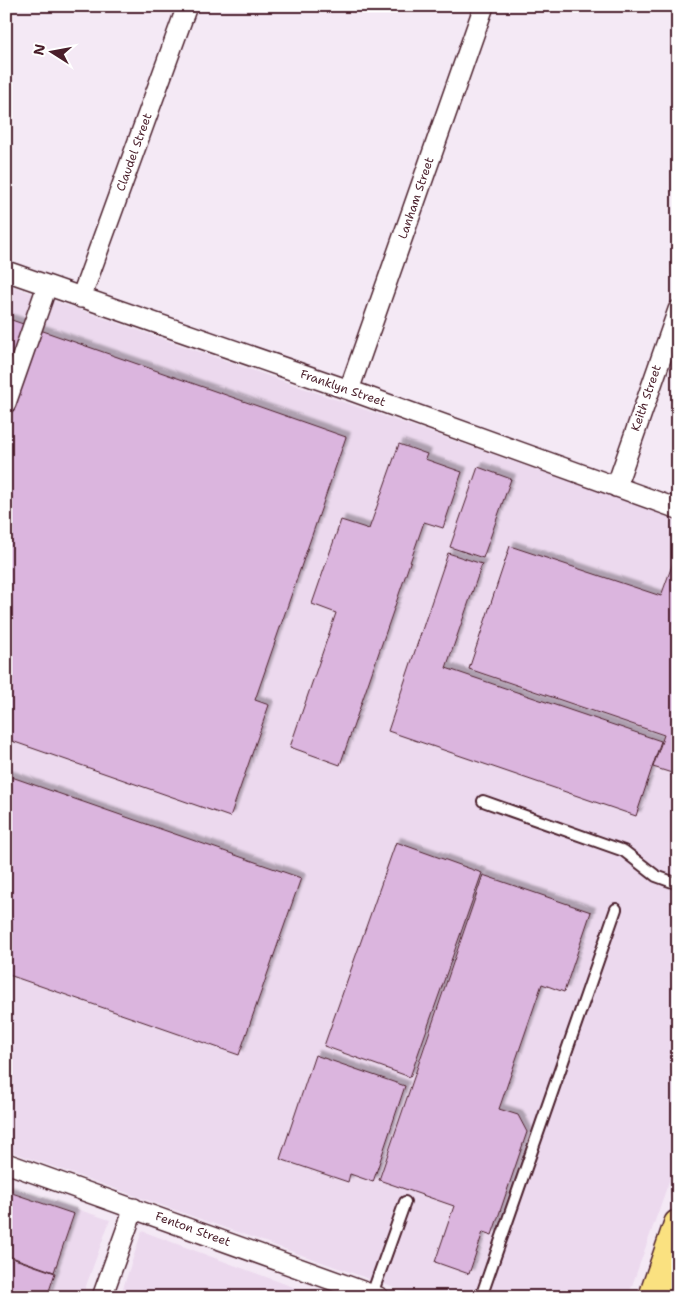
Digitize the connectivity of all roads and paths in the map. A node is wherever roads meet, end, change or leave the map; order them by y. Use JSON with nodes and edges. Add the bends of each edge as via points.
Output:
{"nodes":[{"id":1,"x":187,"y":6,"type":"edge"},
{"id":2,"x":484,"y":6,"type":"edge"},
{"id":3,"x":6,"y":271,"type":"edge"},
{"id":4,"x":47,"y":286,"type":"junction"},
{"id":5,"x":81,"y":298,"type":"junction"},
{"id":6,"x":678,"y":310,"type":"edge"},
{"id":7,"x":348,"y":390,"type":"junction"},
{"id":8,"x":6,"y":403,"type":"edge"},
{"id":9,"x":616,"y":487,"type":"junction"},
{"id":10,"x":678,"y":509,"type":"edge"},
{"id":11,"x":484,"y":802,"type":"dead end"},
{"id":12,"x":678,"y":884,"type":"edge"},
{"id":13,"x":616,"y":909,"type":"dead end"},
{"id":14,"x":6,"y":1163,"type":"edge"},
{"id":15,"x":405,"y":1202,"type":"dead end"},
{"id":16,"x":134,"y":1208,"type":"junction"},
{"id":17,"x":678,"y":1224,"type":"edge"},
{"id":18,"x":374,"y":1296,"type":"edge"},
{"id":19,"x":102,"y":1297,"type":"edge"},
{"id":20,"x":481,"y":1297,"type":"edge"},
{"id":21,"x":653,"y":1297,"type":"edge"}],
"edges":[{"from":1,"to":5,"type":"street","name":"Claudel Street"},
{"from":2,"to":7,"type":"street","name":"Lanham Street"},
{"from":3,"to":4,"type":"street","name":"Franklyn Street"},
{"from":4,"to":5,"type":"street","name":"Franklyn Street"},
{"from":4,"to":8,"type":"street"},
{"from":5,"to":7,"type":"street","name":"Franklyn Street"},
{"from":6,"to":9,"type":"street","name":"Keith Street"},
{"from":7,"to":9,"type":"street","name":"Franklyn Street"},
{"from":9,"to":10,"type":"street","name":"Franklyn Street"},
{"from":11,"to":12,"type":"lane","via":[[624,851],[656,876]]},
{"from":13,"to":20,"type":"lane"},
{"from":14,"to":16,"type":"street","name":"Fenton Street"},
{"from":15,"to":18,"type":"lane"},
{"from":16,"to":18,"type":"street","name":"Fenton Street"},
{"from":16,"to":19,"type":"street"},
{"from":17,"to":21,"type":"highway"}]}
